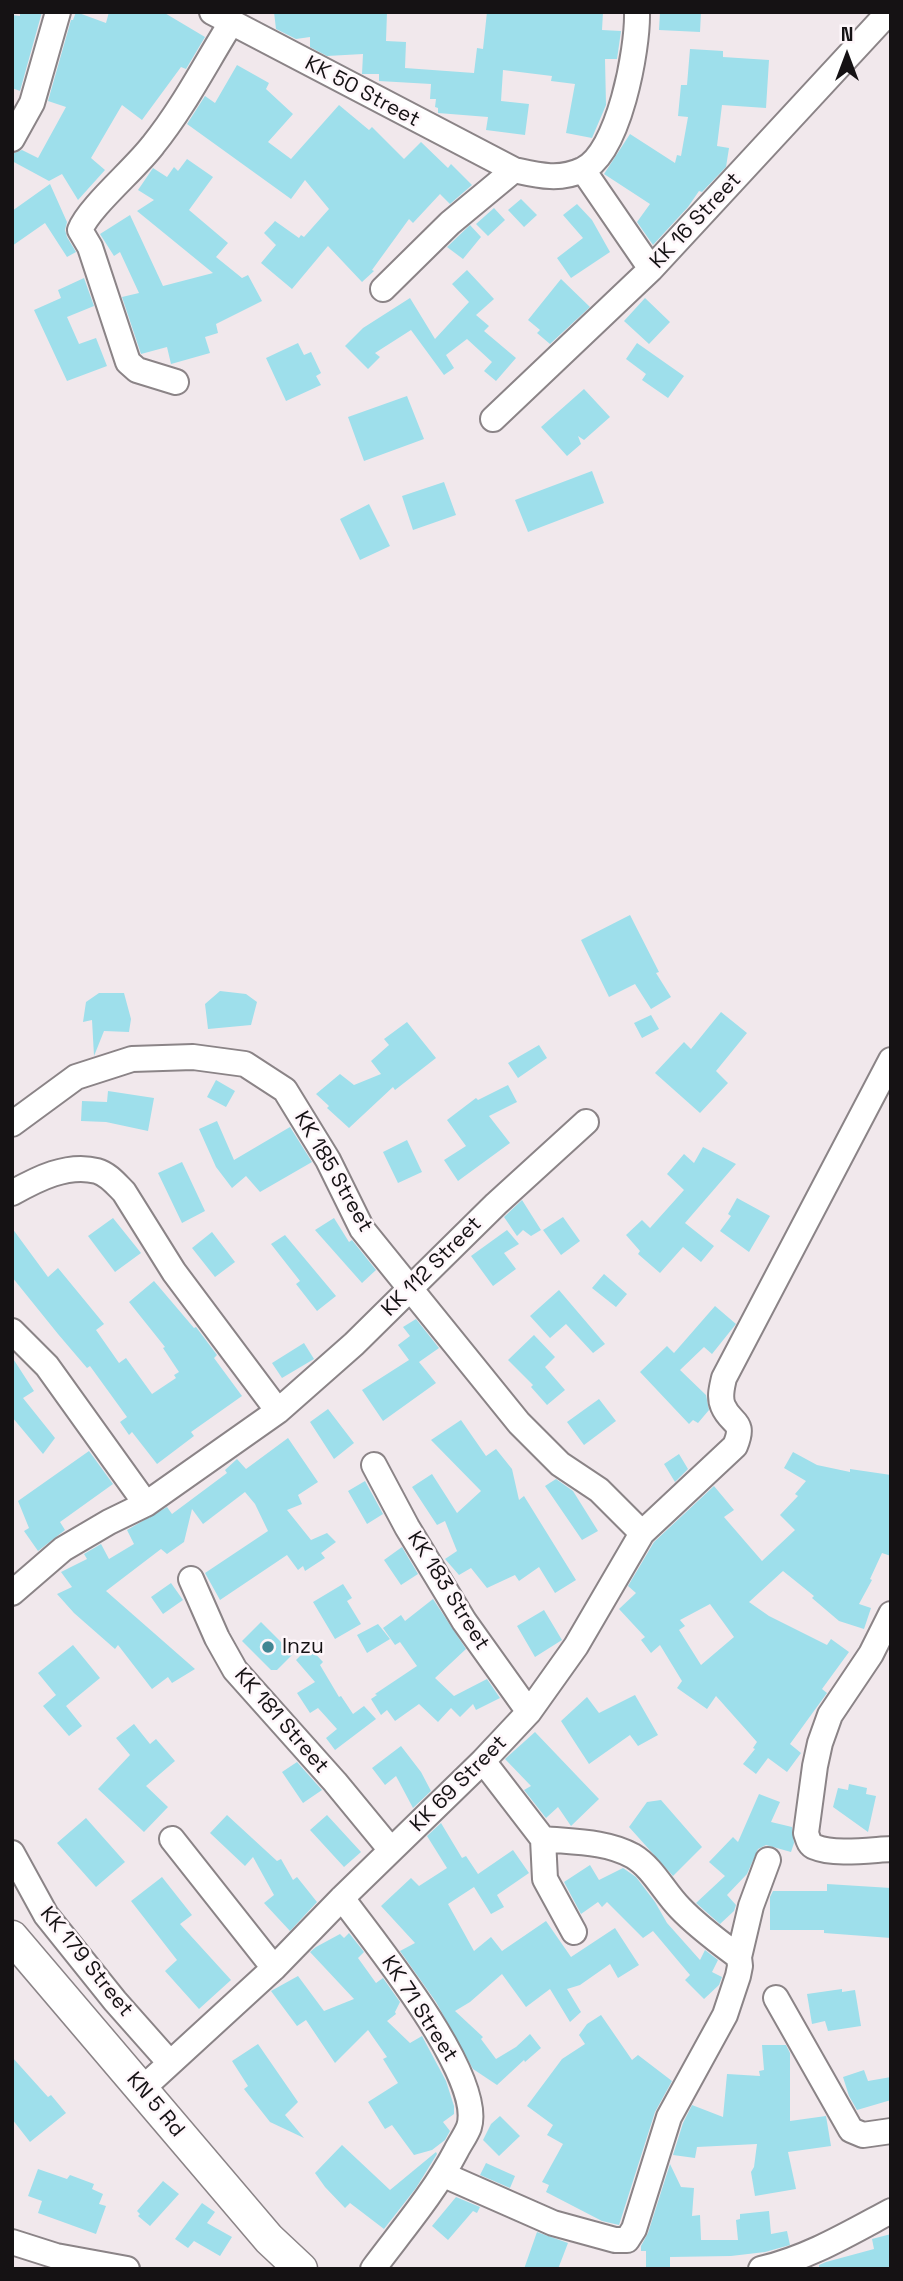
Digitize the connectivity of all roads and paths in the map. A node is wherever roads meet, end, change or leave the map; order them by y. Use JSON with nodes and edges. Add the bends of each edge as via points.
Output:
{"nodes":[{"id":1,"x":58,"y":12,"type":"edge"},
{"id":2,"x":637,"y":12,"type":"edge"},
{"id":3,"x":889,"y":12,"type":"edge"},
{"id":4,"x":221,"y":18,"type":"edge"},
{"id":5,"x":12,"y":139,"type":"edge"},
{"id":6,"x":514,"y":170,"type":"junction"},
{"id":7,"x":583,"y":170,"type":"junction"},
{"id":8,"x":651,"y":269,"type":"junction"},
{"id":9,"x":383,"y":289,"type":"dead end"},
{"id":10,"x":176,"y":382,"type":"dead end"},
{"id":11,"x":493,"y":419,"type":"dead end"},
{"id":12,"x":891,"y":1060,"type":"edge"},
{"id":13,"x":586,"y":1122,"type":"dead end"},
{"id":14,"x":12,"y":1124,"type":"edge"},
{"id":15,"x":12,"y":1193,"type":"edge"},
{"id":16,"x":411,"y":1287,"type":"junction"},
{"id":17,"x":12,"y":1331,"type":"edge"},
{"id":18,"x":278,"y":1411,"type":"junction"},
{"id":19,"x":374,"y":1465,"type":"dead end"},
{"id":20,"x":146,"y":1504,"type":"junction"},
{"id":21,"x":642,"y":1533,"type":"junction"},
{"id":22,"x":191,"y":1579,"type":"dead end"},
{"id":23,"x":12,"y":1593,"type":"edge"},
{"id":24,"x":891,"y":1614,"type":"edge"},
{"id":25,"x":529,"y":1712,"type":"junction"},
{"id":26,"x":483,"y":1761,"type":"junction"},
{"id":27,"x":172,"y":1839,"type":"dead end"},
{"id":28,"x":543,"y":1839,"type":"junction"},
{"id":29,"x":891,"y":1849,"type":"edge"},
{"id":30,"x":391,"y":1850,"type":"junction"},
{"id":31,"x":768,"y":1860,"type":"dead end"},
{"id":32,"x":15,"y":1864,"type":"edge"},
{"id":33,"x":342,"y":1898,"type":"junction"},
{"id":34,"x":574,"y":1932,"type":"dead end"},
{"id":35,"x":12,"y":1937,"type":"edge"},
{"id":36,"x":739,"y":1957,"type":"junction"},
{"id":37,"x":274,"y":1968,"type":"junction"},
{"id":38,"x":776,"y":1998,"type":"dead end"},
{"id":39,"x":170,"y":2063,"type":"junction"},
{"id":40,"x":142,"y":2089,"type":"junction"},
{"id":41,"x":891,"y":2131,"type":"edge"},
{"id":42,"x":444,"y":2175,"type":"junction"},
{"id":43,"x":891,"y":2211,"type":"edge"},
{"id":44,"x":12,"y":2242,"type":"edge"},
{"id":45,"x":269,"y":2254,"type":"edge"},
{"id":46,"x":128,"y":2269,"type":"edge"},
{"id":47,"x":301,"y":2269,"type":"edge"},
{"id":48,"x":373,"y":2269,"type":"edge"},
{"id":49,"x":761,"y":2269,"type":"edge"}],
"edges":[{"from":1,"to":5,"type":"street","via":[[32,103]]},
{"from":2,"to":7,"type":"street","via":[[631,76],[611,136]]},
{"from":3,"to":8,"type":"street","name":"KK 16 Street"},
{"from":4,"to":6,"type":"street","name":"KK 50 Street"},
{"from":4,"to":10,"type":"street","via":[[156,142],[88,215],[80,230],[90,247],[128,362],[137,370]]},
{"from":6,"to":7,"type":"street","name":"KK 50 Street","via":[[553,178]]},
{"from":6,"to":9,"type":"street","via":[[450,223]]},
{"from":7,"to":8,"type":"street"},
{"from":8,"to":11,"type":"street","name":"KK 16 Street"},
{"from":12,"to":21,"type":"street","name":"KK 69 Street","via":[[724,1378],[720,1392],[723,1407],[740,1434],[735,1446]]},
{"from":13,"to":16,"type":"street","name":"KK 112 Street"},
{"from":14,"to":16,"type":"street","name":"KK 185 Street","via":[[76,1077],[132,1059],[193,1057],[245,1064],[285,1090],[328,1160],[362,1229]]},
{"from":15,"to":18,"type":"street","via":[[58,1172],[97,1171],[110,1178]]},
{"from":16,"to":18,"type":"street","name":"KK 112 Street","via":[[354,1345]]},
{"from":16,"to":21,"type":"street","name":"KK 185 Street","via":[[519,1423]]},
{"from":17,"to":20,"type":"street","via":[[47,1366]]},
{"from":18,"to":20,"type":"street","name":"KK 112 Street"},
{"from":19,"to":25,"type":"street","name":"KK 183 Street","via":[[464,1621]]},
{"from":20,"to":23,"type":"street","name":"KK 112 Street","via":[[63,1549]]},
{"from":21,"to":25,"type":"street","name":"KK 69 Street","via":[[576,1646]]},
{"from":22,"to":30,"type":"street","name":"KK 181 Street","via":[[235,1670]]},
{"from":24,"to":29,"type":"street","via":[[871,1654],[830,1715],[815,1766],[806,1833],[813,1847]]},
{"from":25,"to":26,"type":"street","name":"KK 69 Street"},
{"from":26,"to":28,"type":"street"},
{"from":26,"to":30,"type":"street","name":"KK 69 Street"},
{"from":27,"to":37,"type":"street"},
{"from":28,"to":34,"type":"street","via":[[545,1879]]},
{"from":28,"to":36,"type":"street","via":[[597,1844],[635,1857],[691,1920]]},
{"from":30,"to":33,"type":"street","name":"KK 69 Street"},
{"from":31,"to":36,"type":"street"},
{"from":32,"to":39,"type":"street","name":"KK 179 Street","via":[[46,1915]]},
{"from":33,"to":37,"type":"street","name":"KK 69 Street"},
{"from":33,"to":42,"type":"street","name":"KK 71 Street","via":[[405,1983],[456,2064],[469,2100],[469,2127]]},
{"from":35,"to":40,"type":"main road","name":"KN 5 Rd"},
{"from":36,"to":42,"type":"street","via":[[725,2015],[669,2117],[627,2240],[553,2223]]},
{"from":37,"to":39,"type":"street","name":"KK 69 Street"},
{"from":38,"to":41,"type":"street","via":[[851,2130],[863,2135]]},
{"from":39,"to":40,"type":"street","name":"KK 69 Street"},
{"from":40,"to":45,"type":"main road","name":"KN 5 Rd"},
{"from":42,"to":48,"type":"street","name":"KK 71 Street"},
{"from":43,"to":49,"type":"street","via":[[817,2250]]},
{"from":44,"to":46,"type":"street","via":[[56,2256]]},
{"from":45,"to":47,"type":"main road","name":"KN 5 Rd"}]}
